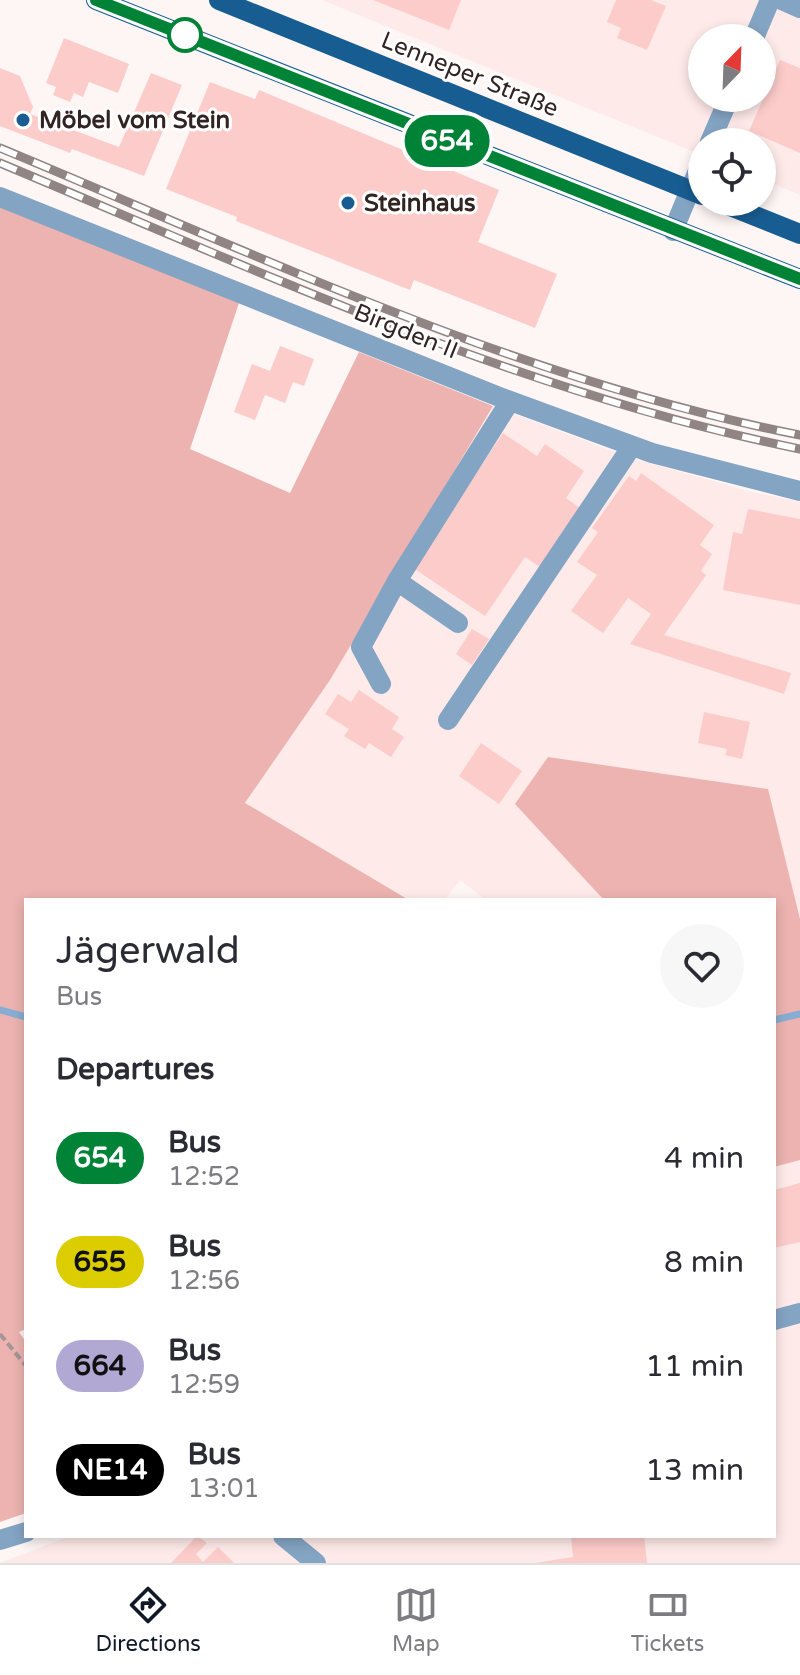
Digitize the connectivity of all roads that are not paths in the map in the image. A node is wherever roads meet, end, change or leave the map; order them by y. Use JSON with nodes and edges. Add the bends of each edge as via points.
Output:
{"nodes":[{"id":1,"x":96,"y":0,"type":"edge"},
{"id":2,"x":219,"y":0,"type":"edge"},
{"id":3,"x":770,"y":0,"type":"edge"},
{"id":4,"x":782,"y":0,"type":"edge"},
{"id":5,"x":800,"y":8,"type":"edge"},
{"id":6,"x":760,"y":24,"type":"edge"},
{"id":7,"x":688,"y":190,"type":"edge"},
{"id":8,"x":0,"y":197,"type":"edge"},
{"id":9,"x":688,"y":206,"type":"edge"},
{"id":10,"x":755,"y":216,"type":"edge"},
{"id":11,"x":673,"y":231,"type":"junction"},
{"id":12,"x":800,"y":234,"type":"edge"},
{"id":13,"x":800,"y":279,"type":"edge"},
{"id":14,"x":510,"y":401,"type":"junction"},
{"id":15,"x":632,"y":446,"type":"junction"},
{"id":16,"x":800,"y":491,"type":"edge"},
{"id":17,"x":397,"y":581,"type":"junction"},
{"id":18,"x":458,"y":623,"type":"dead end"},
{"id":19,"x":381,"y":684,"type":"dead end"},
{"id":20,"x":448,"y":720,"type":"dead end"},
{"id":21,"x":800,"y":1313,"type":"edge"},
{"id":22,"x":776,"y":1319,"type":"edge"},
{"id":23,"x":24,"y":1533,"type":"edge"},
{"id":24,"x":285,"y":1538,"type":"edge"},
{"id":25,"x":0,"y":1540,"type":"edge"},
{"id":26,"x":316,"y":1563,"type":"edge"}],
"edges":[{"from":1,"to":11,"type":"main road"},
{"from":2,"to":7,"type":"main road","name":"Lenneper Straße"},
{"from":3,"to":6,"type":"street"},
{"from":4,"to":5,"type":"street"},
{"from":8,"to":14,"type":"street","name":"Birgden II"},
{"from":9,"to":11,"type":"street"},
{"from":10,"to":12,"type":"main road"},
{"from":11,"to":13,"type":"main road"},
{"from":14,"to":15,"type":"street","name":"Birgden II"},
{"from":14,"to":17,"type":"street"},
{"from":15,"to":16,"type":"street","name":"Birgden II"},
{"from":15,"to":20,"type":"street"},
{"from":17,"to":18,"type":"street"},
{"from":17,"to":19,"type":"street","via":[[361,647]]},
{"from":21,"to":22,"type":"street"},
{"from":23,"to":25,"type":"street"},
{"from":24,"to":26,"type":"street"}]}
